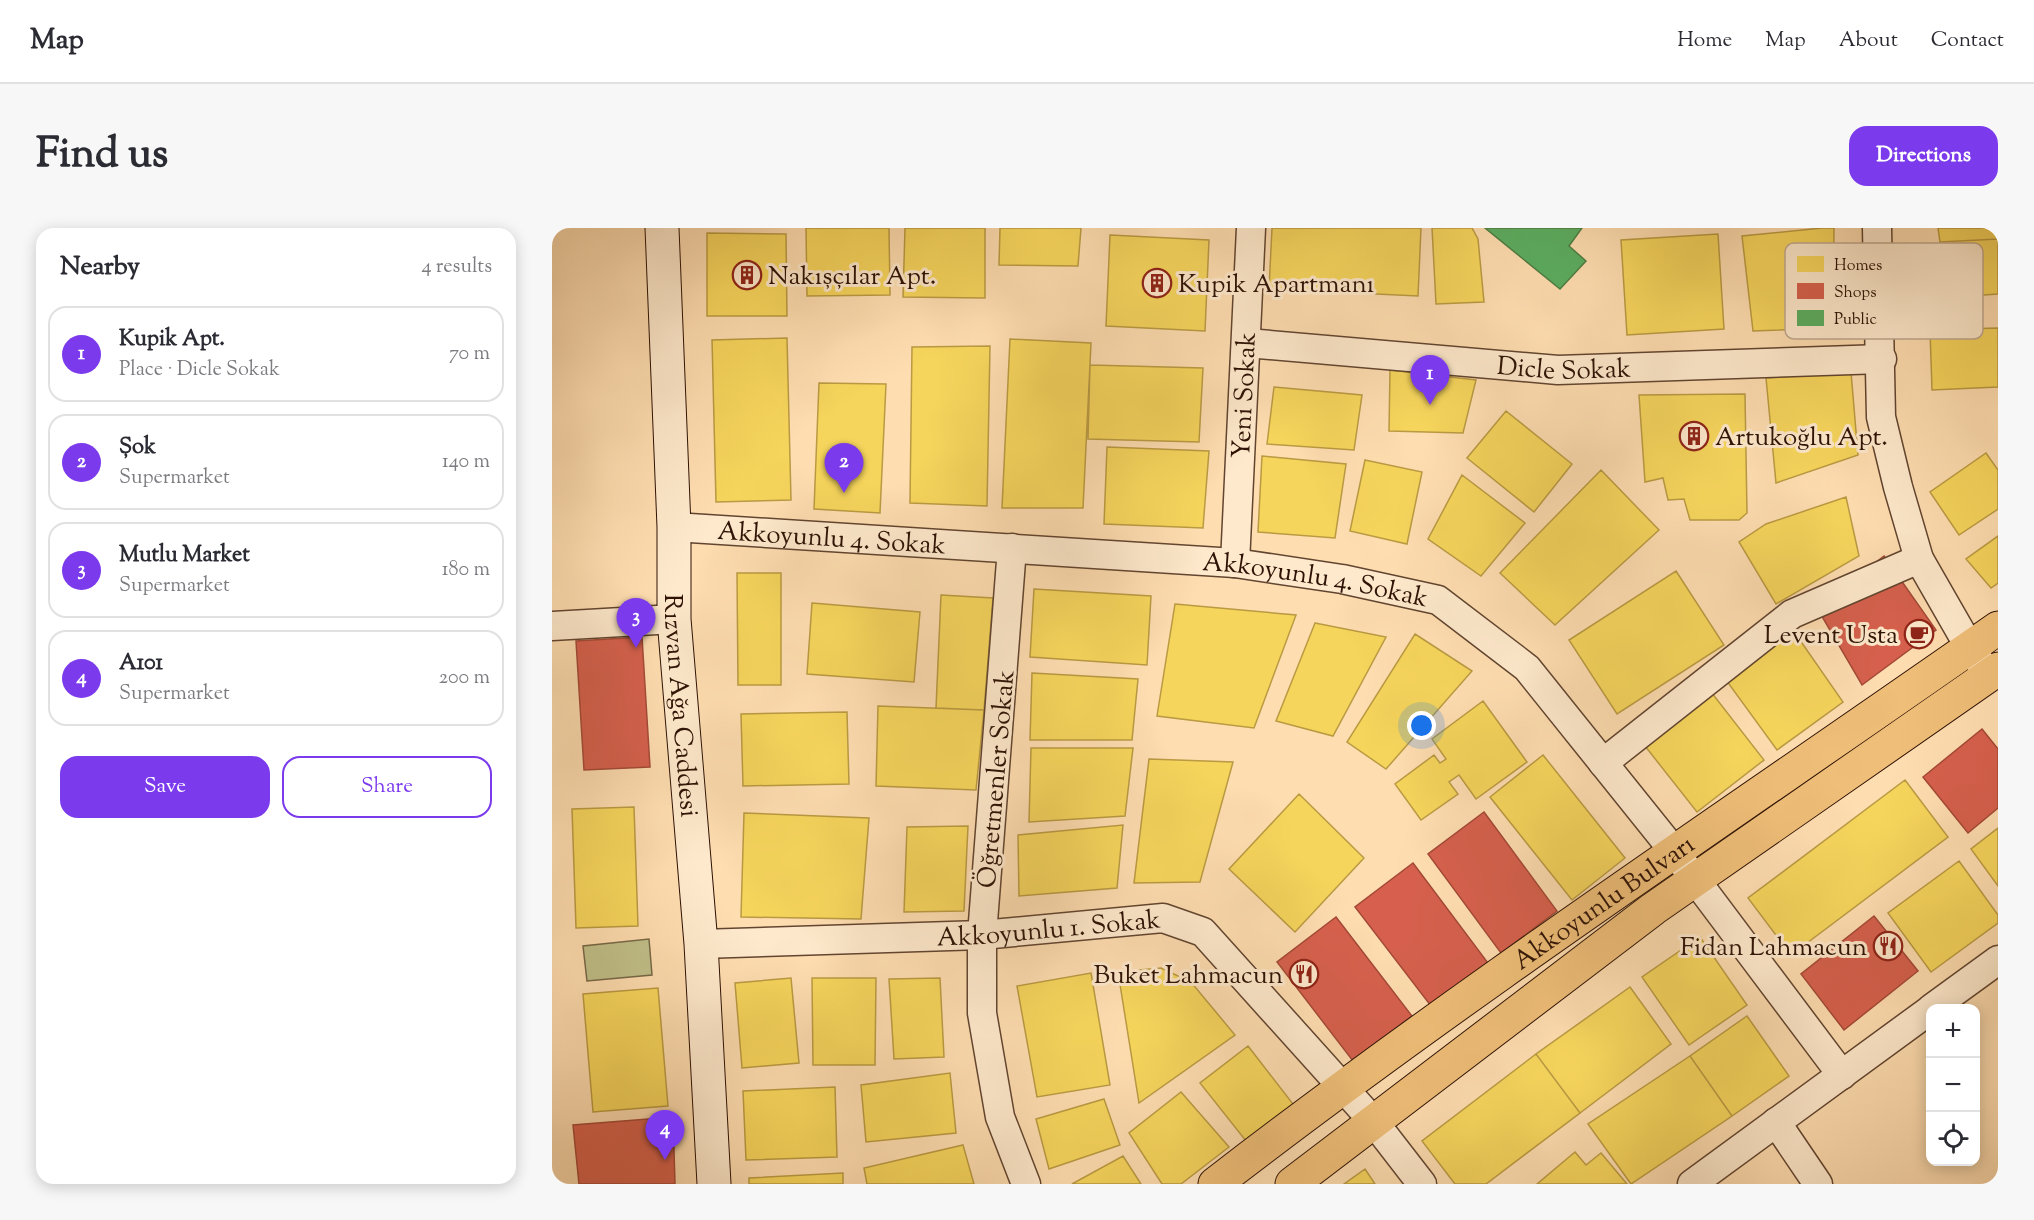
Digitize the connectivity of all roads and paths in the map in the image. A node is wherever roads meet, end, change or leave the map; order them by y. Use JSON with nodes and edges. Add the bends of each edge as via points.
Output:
{"nodes":[{"id":1,"x":662,"y":228,"type":"edge"},
{"id":2,"x":1251,"y":228,"type":"edge"},
{"id":3,"x":1877,"y":228,"type":"edge"},
{"id":4,"x":1878,"y":243,"type":"edge"},
{"id":5,"x":1881,"y":339,"type":"edge"},
{"id":6,"x":1247,"y":343,"type":"junction"},
{"id":7,"x":1882,"y":359,"type":"junction"},
{"id":8,"x":674,"y":526,"type":"junction"},
{"id":9,"x":1012,"y":548,"type":"junction"},
{"id":10,"x":1919,"y":559,"type":"junction"},
{"id":11,"x":1235,"y":563,"type":"junction"},
{"id":12,"x":674,"y":619,"type":"junction"},
{"id":13,"x":552,"y":626,"type":"edge"},
{"id":14,"x":1998,"y":628,"type":"edge"},
{"id":15,"x":1970,"y":648,"type":"junction"},
{"id":16,"x":1995,"y":676,"type":"edge"},
{"id":17,"x":1603,"y":762,"type":"junction"},
{"id":18,"x":1674,"y":850,"type":"junction"},
{"id":19,"x":1695,"y":881,"type":"junction"},
{"id":20,"x":982,"y":935,"type":"junction"},
{"id":21,"x":701,"y":944,"type":"junction"},
{"id":22,"x":1998,"y":960,"type":"edge"},
{"id":23,"x":1938,"y":1004,"type":"edge"},
{"id":24,"x":1926,"y":1013,"type":"edge"},
{"id":25,"x":1842,"y":1075,"type":"junction"},
{"id":26,"x":1342,"y":1086,"type":"junction"},
{"id":27,"x":1374,"y":1122,"type":"junction"},
{"id":28,"x":1776,"y":1122,"type":"junction"},
{"id":29,"x":714,"y":1184,"type":"edge"},
{"id":30,"x":1026,"y":1184,"type":"edge"},
{"id":31,"x":1215,"y":1184,"type":"edge"},
{"id":32,"x":1292,"y":1184,"type":"edge"},
{"id":33,"x":1422,"y":1184,"type":"edge"},
{"id":34,"x":1692,"y":1184,"type":"edge"},
{"id":35,"x":1818,"y":1184,"type":"edge"}],
"edges":[{"from":1,"to":8,"type":"street","name":"Rızvan Ağa Caddesi"},
{"from":2,"to":6,"type":"street","name":"Yeni Sokak"},
{"from":3,"to":4,"type":"street"},
{"from":5,"to":7,"type":"street"},
{"from":6,"to":7,"type":"street","name":"Dicle Sokak","via":[[1558,370]]},
{"from":6,"to":11,"type":"street","name":"Yeni Sokak"},
{"from":7,"to":10,"type":"street","via":[[1881,417]]},
{"from":8,"to":9,"type":"street","name":"Akkoyunlu 4. Sokak"},
{"from":8,"to":12,"type":"street","name":"Rızvan Ağa Caddesi"},
{"from":9,"to":11,"type":"street","name":"Akkoyunlu 4. Sokak"},
{"from":9,"to":20,"type":"street","name":"Öğretmenler Sokak"},
{"from":10,"to":15,"type":"street"},
{"from":10,"to":17,"type":"street","via":[[1792,614]]},
{"from":11,"to":17,"type":"street","name":"Akkoyunlu 4. Sokak","via":[[1342,579],[1438,600],[1527,668]]},
{"from":12,"to":13,"type":"street"},
{"from":12,"to":21,"type":"street","name":"Rızvan Ağa Caddesi"},
{"from":14,"to":15,"type":"main road","name":"Akkoyunlu Bulvarı"},
{"from":15,"to":16,"type":"street"},
{"from":15,"to":18,"type":"main road","name":"Akkoyunlu Bulvarı"},
{"from":16,"to":19,"type":"main road","name":"Akkoyunlu Bulvarı"},
{"from":17,"to":18,"type":"street","name":"Akkoyunlu 4. Sokak"},
{"from":18,"to":19,"type":"street","name":"Akkoyunlu 4. Sokak"},
{"from":18,"to":26,"type":"main road","name":"Akkoyunlu Bulvarı"},
{"from":19,"to":25,"type":"street","name":"Akkoyunlu 4. Sokak"},
{"from":19,"to":27,"type":"main road","name":"Akkoyunlu Bulvarı"},
{"from":20,"to":21,"type":"street","name":"Akkoyunlu 1. Sokak"},
{"from":20,"to":26,"type":"street","name":"Akkoyunlu 1. Sokak","via":[[1163,918],[1203,932]]},
{"from":20,"to":30,"type":"street","name":"Öğretmenler Sokak","via":[[982,1013],[1000,1117]]},
{"from":21,"to":29,"type":"street","name":"Rızvan Ağa Caddesi"},
{"from":22,"to":23,"type":"street"},
{"from":24,"to":25,"type":"street"},
{"from":25,"to":28,"type":"street"},
{"from":26,"to":27,"type":"street","name":"Akkoyunlu 1. Sokak"},
{"from":26,"to":31,"type":"main road","name":"Akkoyunlu Bulvarı"},
{"from":27,"to":32,"type":"main road","name":"Akkoyunlu Bulvarı"},
{"from":27,"to":33,"type":"street","name":"Akkoyunlu 1. Sokak"},
{"from":28,"to":34,"type":"street"},
{"from":28,"to":35,"type":"street"}]}
